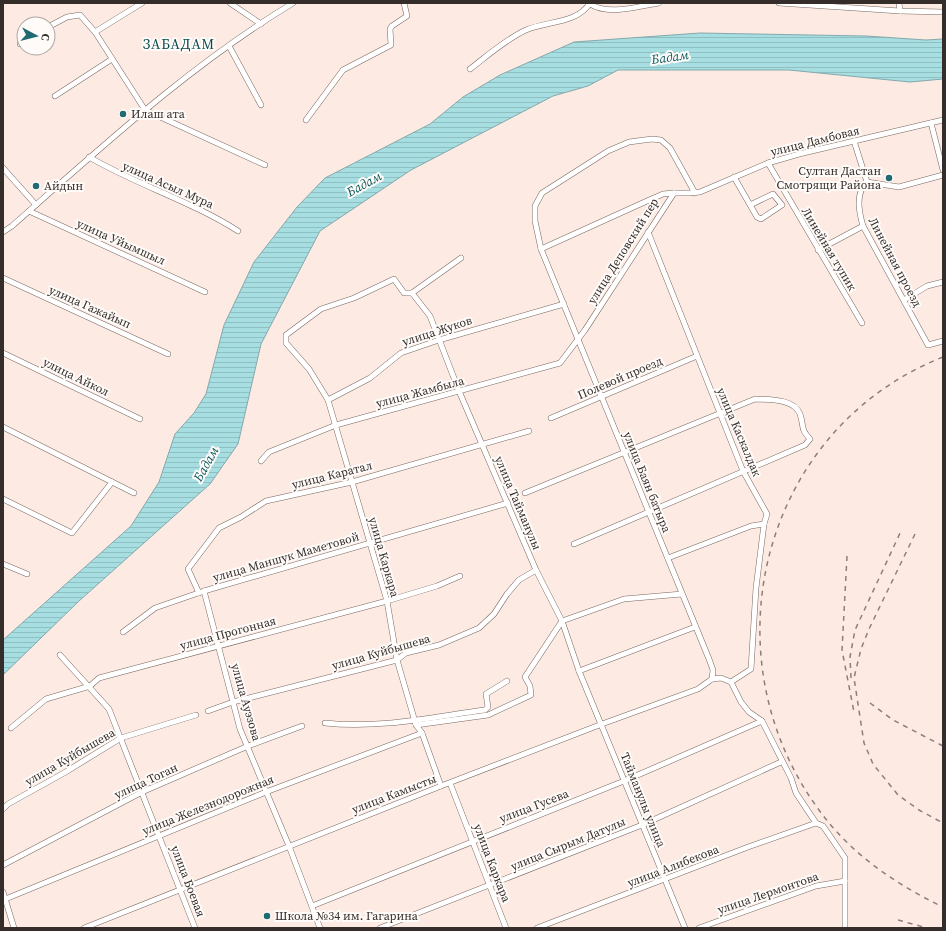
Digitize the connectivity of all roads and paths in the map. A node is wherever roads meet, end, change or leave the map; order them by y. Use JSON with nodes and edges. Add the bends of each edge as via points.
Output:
{"nodes":[{"id":1,"x":142,"y":3,"type":"edge"},
{"id":2,"x":230,"y":3,"type":"edge"},
{"id":3,"x":293,"y":3,"type":"edge"},
{"id":4,"x":404,"y":3,"type":"edge"},
{"id":5,"x":590,"y":3,"type":"edge"},
{"id":6,"x":659,"y":3,"type":"edge"},
{"id":7,"x":780,"y":3,"type":"edge"},
{"id":8,"x":899,"y":3,"type":"edge"},
{"id":9,"x":900,"y":11,"type":"junction"},
{"id":10,"x":943,"y":12,"type":"edge"},
{"id":11,"x":56,"y":22,"type":"edge"},
{"id":12,"x":260,"y":24,"type":"junction"},
{"id":13,"x":95,"y":32,"type":"junction"},
{"id":14,"x":229,"y":46,"type":"junction"},
{"id":15,"x":112,"y":59,"type":"junction"},
{"id":16,"x":470,"y":69,"type":"dead end"},
{"id":17,"x":55,"y":96,"type":"dead end"},
{"id":18,"x":261,"y":105,"type":"dead end"},
{"id":19,"x":145,"y":110,"type":"junction"},
{"id":20,"x":306,"y":120,"type":"dead end"},
{"id":21,"x":943,"y":120,"type":"edge"},
{"id":22,"x":931,"y":123,"type":"junction"},
{"id":23,"x":854,"y":141,"type":"junction"},
{"id":24,"x":89,"y":157,"type":"junction"},
{"id":25,"x":768,"y":163,"type":"junction"},
{"id":26,"x":266,"y":165,"type":"dead end"},
{"id":27,"x":3,"y":168,"type":"edge"},
{"id":28,"x":943,"y":170,"type":"edge"},
{"id":29,"x":943,"y":175,"type":"edge"},
{"id":30,"x":734,"y":177,"type":"junction"},
{"id":31,"x":867,"y":182,"type":"junction"},
{"id":32,"x":674,"y":193,"type":"junction"},
{"id":33,"x":695,"y":193,"type":"junction"},
{"id":34,"x":36,"y":205,"type":"junction"},
{"id":35,"x":750,"y":205,"type":"junction"},
{"id":36,"x":29,"y":211,"type":"junction"},
{"id":37,"x":863,"y":226,"type":"junction"},
{"id":38,"x":238,"y":231,"type":"dead end"},
{"id":39,"x":3,"y":232,"type":"edge"},
{"id":40,"x":648,"y":232,"type":"junction"},
{"id":41,"x":541,"y":250,"type":"junction"},
{"id":42,"x":818,"y":250,"type":"junction"},
{"id":43,"x":460,"y":258,"type":"dead end"},
{"id":44,"x":3,"y":278,"type":"edge"},
{"id":45,"x":943,"y":282,"type":"edge"},
{"id":46,"x":205,"y":292,"type":"dead end"},
{"id":47,"x":412,"y":293,"type":"junction"},
{"id":48,"x":904,"y":300,"type":"junction"},
{"id":49,"x":564,"y":304,"type":"junction"},
{"id":50,"x":862,"y":323,"type":"dead end"},
{"id":51,"x":579,"y":339,"type":"junction"},
{"id":52,"x":439,"y":340,"type":"junction"},
{"id":53,"x":943,"y":342,"type":"edge"},
{"id":54,"x":286,"y":343,"type":"joint"},
{"id":55,"x":3,"y":353,"type":"edge"},
{"id":56,"x":168,"y":354,"type":"dead end"},
{"id":57,"x":697,"y":356,"type":"junction"},
{"id":58,"x":460,"y":391,"type":"junction"},
{"id":59,"x":602,"y":396,"type":"junction"},
{"id":60,"x":328,"y":400,"type":"junction"},
{"id":61,"x":720,"y":414,"type":"junction"},
{"id":62,"x":551,"y":418,"type":"dead end"},
{"id":63,"x":140,"y":419,"type":"dead end"},
{"id":64,"x":336,"y":425,"type":"junction"},
{"id":65,"x":3,"y":427,"type":"edge"},
{"id":66,"x":529,"y":431,"type":"dead end"},
{"id":67,"x":483,"y":445,"type":"junction"},
{"id":68,"x":626,"y":453,"type":"junction"},
{"id":69,"x":261,"y":461,"type":"dead end"},
{"id":70,"x":743,"y":471,"type":"junction"},
{"id":71,"x":112,"y":482,"type":"junction"},
{"id":72,"x":352,"y":482,"type":"junction"},
{"id":73,"x":134,"y":493,"type":"dead end"},
{"id":74,"x":525,"y":493,"type":"dead end"},
{"id":75,"x":3,"y":498,"type":"edge"},
{"id":76,"x":508,"y":503,"type":"junction"},
{"id":77,"x":649,"y":513,"type":"junction"},
{"id":78,"x":764,"y":524,"type":"junction"},
{"id":79,"x":370,"y":543,"type":"junction"},
{"id":80,"x":574,"y":544,"type":"dead end"},
{"id":81,"x":668,"y":558,"type":"junction"},
{"id":82,"x":3,"y":564,"type":"edge"},
{"id":83,"x":536,"y":570,"type":"junction"},
{"id":84,"x":27,"y":574,"type":"dead end"},
{"id":85,"x":460,"y":576,"type":"dead end"},
{"id":86,"x":202,"y":592,"type":"junction"},
{"id":87,"x":682,"y":594,"type":"junction"},
{"id":88,"x":387,"y":601,"type":"junction"},
{"id":89,"x":562,"y":621,"type":"junction"},
{"id":90,"x":696,"y":627,"type":"junction"},
{"id":91,"x":123,"y":632,"type":"dead end"},
{"id":92,"x":220,"y":645,"type":"junction"},
{"id":93,"x":60,"y":655,"type":"dead end"},
{"id":94,"x":397,"y":660,"type":"junction"},
{"id":95,"x":579,"y":671,"type":"junction"},
{"id":96,"x":712,"y":679,"type":"junction"},
{"id":97,"x":507,"y":680,"type":"dead end"},
{"id":98,"x":731,"y":682,"type":"junction"},
{"id":99,"x":90,"y":686,"type":"junction"},
{"id":100,"x":233,"y":702,"type":"junction"},
{"id":101,"x":208,"y":711,"type":"dead end"},
{"id":102,"x":196,"y":715,"type":"dead end"},
{"id":103,"x":414,"y":719,"type":"junction"},
{"id":104,"x":762,"y":721,"type":"junction"},
{"id":105,"x":325,"y":723,"type":"dead end"},
{"id":106,"x":602,"y":724,"type":"junction"},
{"id":107,"x":416,"y":725,"type":"junction"},
{"id":108,"x":302,"y":726,"type":"dead end"},
{"id":109,"x":10,"y":728,"type":"dead end"},
{"id":110,"x":422,"y":732,"type":"junction"},
{"id":111,"x":121,"y":738,"type":"junction"},
{"id":112,"x":248,"y":746,"type":"junction"},
{"id":113,"x":781,"y":762,"type":"junction"},
{"id":114,"x":624,"y":782,"type":"junction"},
{"id":115,"x":450,"y":783,"type":"junction"},
{"id":116,"x":441,"y":786,"type":"junction"},
{"id":117,"x":142,"y":792,"type":"junction"},
{"id":118,"x":266,"y":792,"type":"junction"},
{"id":119,"x":3,"y":808,"type":"edge"},
{"id":120,"x":816,"y":823,"type":"junction"},
{"id":121,"x":642,"y":825,"type":"junction"},
{"id":122,"x":159,"y":836,"type":"junction"},
{"id":123,"x":472,"y":841,"type":"junction"},
{"id":124,"x":289,"y":846,"type":"junction"},
{"id":125,"x":3,"y":865,"type":"edge"},
{"id":126,"x":665,"y":880,"type":"junction"},
{"id":127,"x":845,"y":881,"type":"junction"},
{"id":128,"x":491,"y":886,"type":"junction"},
{"id":129,"x":181,"y":890,"type":"junction"},
{"id":130,"x":3,"y":892,"type":"edge"},
{"id":131,"x":4,"y":900,"type":"edge"},
{"id":132,"x":312,"y":906,"type":"junction"},
{"id":133,"x":14,"y":928,"type":"edge"},
{"id":134,"x":84,"y":928,"type":"edge"},
{"id":135,"x":195,"y":928,"type":"edge"},
{"id":136,"x":320,"y":928,"type":"edge"},
{"id":137,"x":380,"y":928,"type":"edge"},
{"id":138,"x":506,"y":928,"type":"edge"},
{"id":139,"x":537,"y":928,"type":"edge"},
{"id":140,"x":685,"y":928,"type":"edge"},
{"id":141,"x":699,"y":928,"type":"edge"},
{"id":142,"x":845,"y":928,"type":"edge"}],
"edges":[{"from":1,"to":13,"type":"street"},
{"from":2,"to":12,"type":"street"},
{"from":3,"to":12,"type":"street"},
{"from":4,"to":20,"type":"street","via":[[407,16],[390,29],[391,45],[343,70]]},
{"from":5,"to":6,"type":"street","via":[[597,9],[606,10]]},
{"from":5,"to":16,"type":"street","via":[[578,15],[526,30]]},
{"from":7,"to":9,"type":"street"},
{"from":8,"to":9,"type":"street"},
{"from":9,"to":10,"type":"street"},
{"from":11,"to":13,"type":"street","via":[[80,15]]},
{"from":12,"to":14,"type":"street"},
{"from":13,"to":15,"type":"street"},
{"from":14,"to":18,"type":"street"},
{"from":14,"to":19,"type":"street","via":[[165,92]]},
{"from":15,"to":17,"type":"street"},
{"from":15,"to":19,"type":"street"},
{"from":19,"to":24,"type":"street"},
{"from":19,"to":26,"type":"street"},
{"from":21,"to":22,"type":"street","name":"улица Дамбовая"},
{"from":22,"to":23,"type":"street","name":"улица Дамбовая"},
{"from":22,"to":28,"type":"street"},
{"from":23,"to":25,"type":"street","name":"улица Дамбовая"},
{"from":23,"to":31,"type":"street"},
{"from":24,"to":34,"type":"street"},
{"from":24,"to":38,"type":"street","name":"улица Асыл Мура","via":[[217,218]]},
{"from":25,"to":30,"type":"street","name":"улица Дамбовая"},
{"from":25,"to":42,"type":"street","name":"Линейная тупик"},
{"from":27,"to":34,"type":"street"},
{"from":29,"to":31,"type":"street","via":[[899,187]]},
{"from":30,"to":33,"type":"street","name":"улица Дамбовая"},
{"from":30,"to":35,"type":"street"},
{"from":31,"to":37,"type":"street","name":"Линейная проезд","via":[[862,186],[859,203]]},
{"from":32,"to":33,"type":"street","name":"улица Деповский пер"},
{"from":32,"to":40,"type":"street","name":"улица Деповский пер"},
{"from":32,"to":41,"type":"street","via":[[662,194]]},
{"from":33,"to":41,"type":"street","name":"улица Баян батыра","via":[[670,148],[662,140],[629,142],[608,151],[542,193],[535,206],[535,221]]},
{"from":34,"to":36,"type":"street"},
{"from":35,"to":35,"type":"street","via":[[757,217],[761,218],[782,205],[774,194]]},
{"from":36,"to":39,"type":"street"},
{"from":36,"to":46,"type":"street","name":"улица Уйымшыл"},
{"from":37,"to":42,"type":"street"},
{"from":37,"to":48,"type":"street","name":"Линейная проезд"},
{"from":40,"to":51,"type":"street","name":"улица Деповский пер"},
{"from":40,"to":57,"type":"street","name":"улица Каскалдак"},
{"from":41,"to":49,"type":"street","name":"улица Баян батыра"},
{"from":42,"to":50,"type":"street","name":"Линейная тупик"},
{"from":43,"to":47,"type":"street"},
{"from":44,"to":56,"type":"street","name":"улица Гажайып"},
{"from":45,"to":48,"type":"street","via":[[927,286]]},
{"from":47,"to":52,"type":"street","name":"улица Тайманулы","via":[[430,316]]},
{"from":47,"to":54,"type":"street","name":"улица Тайманулы","via":[[404,293],[394,279],[354,298],[320,309],[286,335]]},
{"from":48,"to":53,"type":"street","name":"Линейная проезд","via":[[928,345]]},
{"from":49,"to":51,"type":"street","name":"улица Баян батыра"},
{"from":49,"to":52,"type":"street","name":"улица Жуков"},
{"from":51,"to":58,"type":"street","name":"улица Жамбыла","via":[[560,363]]},
{"from":51,"to":59,"type":"street","name":"улица Баян батыра"},
{"from":52,"to":58,"type":"street","name":"улица Тайманулы"},
{"from":52,"to":60,"type":"street","name":"улица Жуков","via":[[401,353],[370,378]]},
{"from":54,"to":60,"type":"street","name":"улица Каркара","via":[[310,369]]},
{"from":55,"to":63,"type":"street","name":"улица Айкол"},
{"from":57,"to":59,"type":"street","name":"Полевой проезд"},
{"from":57,"to":61,"type":"street","name":"улица Каскалдак"},
{"from":58,"to":64,"type":"street","name":"улица Жамбыла"},
{"from":58,"to":67,"type":"street","name":"улица Тайманулы"},
{"from":59,"to":62,"type":"street","name":"Полевой проезд"},
{"from":59,"to":68,"type":"street","name":"улица Баян батыра"},
{"from":60,"to":64,"type":"street","name":"улица Каркара"},
{"from":61,"to":68,"type":"street"},
{"from":61,"to":70,"type":"street","name":"улица Каскалдак"},
{"from":61,"to":70,"type":"street","via":[[755,399],[779,400],[796,408],[800,414],[802,431],[810,439],[805,445]]},
{"from":64,"to":69,"type":"street","name":"улица Жамбыла","via":[[269,452]]},
{"from":64,"to":72,"type":"street","name":"улица Каркара"},
{"from":65,"to":71,"type":"street"},
{"from":66,"to":67,"type":"street","name":"улица Каратал"},
{"from":67,"to":72,"type":"street","name":"улица Каратал"},
{"from":67,"to":76,"type":"street","name":"улица Тайманулы"},
{"from":68,"to":74,"type":"street"},
{"from":68,"to":77,"type":"street","name":"улица Баян батыра"},
{"from":70,"to":77,"type":"street"},
{"from":70,"to":78,"type":"street","name":"улица Каскалдак","via":[[767,514]]},
{"from":71,"to":73,"type":"street"},
{"from":71,"to":75,"type":"street","via":[[72,533]]},
{"from":72,"to":79,"type":"street","name":"улица Каркара"},
{"from":72,"to":86,"type":"street","name":"улица Каратал","via":[[266,501],[219,528],[188,569]]},
{"from":76,"to":79,"type":"street","name":"улица Маншук Маметовой"},
{"from":76,"to":83,"type":"street","name":"улица Тайманулы"},
{"from":77,"to":80,"type":"street"},
{"from":77,"to":81,"type":"street","name":"улица Баян батыра"},
{"from":78,"to":81,"type":"street","via":[[751,526]]},
{"from":78,"to":98,"type":"street","name":"улица Каскалдак","via":[[756,588],[751,669]]},
{"from":79,"to":86,"type":"street","name":"улица Маншук Маметовой"},
{"from":79,"to":88,"type":"street","name":"улица Каркара"},
{"from":81,"to":87,"type":"street","name":"улица Баян батыра"},
{"from":82,"to":84,"type":"street"},
{"from":83,"to":89,"type":"street","name":"улица Тайманулы"},
{"from":83,"to":94,"type":"street","name":"улица Куйбышева","via":[[519,580],[506,594],[494,614],[479,628],[439,645],[406,653]]},
{"from":85,"to":88,"type":"street","name":"улица Прогонная","via":[[437,586]]},
{"from":86,"to":91,"type":"street","name":"улица Маншук Маметовой","via":[[155,608]]},
{"from":86,"to":92,"type":"street","name":"улица Ауэзова"},
{"from":87,"to":89,"type":"street","via":[[624,599]]},
{"from":87,"to":90,"type":"street","name":"улица Баян батыра"},
{"from":88,"to":92,"type":"street","name":"улица Прогонная"},
{"from":88,"to":94,"type":"street","name":"улица Каркара"},
{"from":89,"to":95,"type":"street","name":"улица Тайманулы"},
{"from":89,"to":107,"type":"street","via":[[525,677],[531,695],[488,715]]},
{"from":90,"to":95,"type":"street"},
{"from":90,"to":96,"type":"street","name":"улица Баян батыра","via":[[713,670]]},
{"from":92,"to":99,"type":"street","name":"улица Прогонная","via":[[99,678]]},
{"from":92,"to":100,"type":"street","name":"улица Ауэзова"},
{"from":93,"to":99,"type":"street","name":"улица Боевая"},
{"from":94,"to":100,"type":"street","name":"улица Куйбышева"},
{"from":94,"to":103,"type":"street","name":"улица Каркара"},
{"from":95,"to":106,"type":"street","name":"улица Тайманулы"},
{"from":96,"to":98,"type":"street","via":[[721,678]]},
{"from":96,"to":106,"type":"street","name":"улица Камысты","via":[[698,689]]},
{"from":97,"to":103,"type":"street","via":[[486,694],[488,707],[485,710]]},
{"from":98,"to":104,"type":"street","via":[[748,712]]},
{"from":99,"to":109,"type":"street","name":"улица Прогонная","via":[[46,699]]},
{"from":99,"to":111,"type":"street","name":"улица Боевая","via":[[109,709]]},
{"from":100,"to":101,"type":"street","name":"улица Куйбышева"},
{"from":100,"to":112,"type":"street","name":"улица Ауэзова","via":[[240,729]]},
{"from":102,"to":111,"type":"street","name":"улица Куйбышева"},
{"from":103,"to":105,"type":"street","via":[[349,726]]},
{"from":103,"to":107,"type":"street","name":"улица Каркара"},
{"from":104,"to":113,"type":"street"},
{"from":104,"to":114,"type":"street","name":"улица Гусева"},
{"from":106,"to":114,"type":"street","name":"Тайманулы улица"},
{"from":106,"to":115,"type":"street","name":"улица Камысты"},
{"from":107,"to":110,"type":"street","name":"улица Каркара"},
{"from":108,"to":112,"type":"street","name":"улица Тоган"},
{"from":110,"to":116,"type":"street","name":"улица Каркара"},
{"from":110,"to":118,"type":"street","name":"улица Железнодорожная"},
{"from":111,"to":117,"type":"street","name":"улица Боевая"},
{"from":111,"to":119,"type":"street","name":"улица Куйбышева"},
{"from":112,"to":117,"type":"street","name":"улица Тоган"},
{"from":112,"to":118,"type":"street","name":"улица Ауэзова"},
{"from":113,"to":120,"type":"street","via":[[796,793]]},
{"from":113,"to":121,"type":"street","name":"улица Сырым Датулы"},
{"from":114,"to":121,"type":"street","name":"Тайманулы улица"},
{"from":114,"to":123,"type":"street","name":"улица Гусева"},
{"from":115,"to":116,"type":"street","name":"улица Камысты"},
{"from":115,"to":123,"type":"street","name":"улица Каркара"},
{"from":116,"to":124,"type":"street","name":"улица Камысты"},
{"from":117,"to":122,"type":"street","name":"улица Боевая"},
{"from":117,"to":125,"type":"street","name":"улица Тоган"},
{"from":118,"to":122,"type":"street","name":"улица Железнодорожная"},
{"from":118,"to":124,"type":"street","name":"улица Ауэзова"},
{"from":120,"to":126,"type":"street","name":"улица Алибекова"},
{"from":120,"to":127,"type":"street","via":[[823,826],[845,858]]},
{"from":121,"to":126,"type":"street","name":"Тайманулы улица"},
{"from":121,"to":128,"type":"street","name":"улица Сырым Датулы"},
{"from":122,"to":129,"type":"street","name":"улица Боевая"},
{"from":122,"to":131,"type":"street","name":"улица Железнодорожная"},
{"from":123,"to":128,"type":"street","name":"улица Каркара"},
{"from":123,"to":132,"type":"street","name":"улица Гусева"},
{"from":124,"to":129,"type":"street","name":"улица Камысты"},
{"from":124,"to":132,"type":"street","name":"улица Ауэзова"},
{"from":126,"to":139,"type":"street","name":"улица Алибекова"},
{"from":126,"to":140,"type":"street","name":"Тайманулы улица"},
{"from":127,"to":141,"type":"street","name":"улица Лермонтова","via":[[816,886]]},
{"from":127,"to":142,"type":"street"},
{"from":128,"to":137,"type":"street","name":"улица Сырым Датулы"},
{"from":128,"to":138,"type":"street","name":"улица Каркара"},
{"from":129,"to":134,"type":"street","name":"улица Камысты"},
{"from":129,"to":135,"type":"street","name":"улица Боевая"},
{"from":130,"to":131,"type":"street"},
{"from":131,"to":133,"type":"street"},
{"from":132,"to":136,"type":"street","name":"улица Ауэзова"}]}
